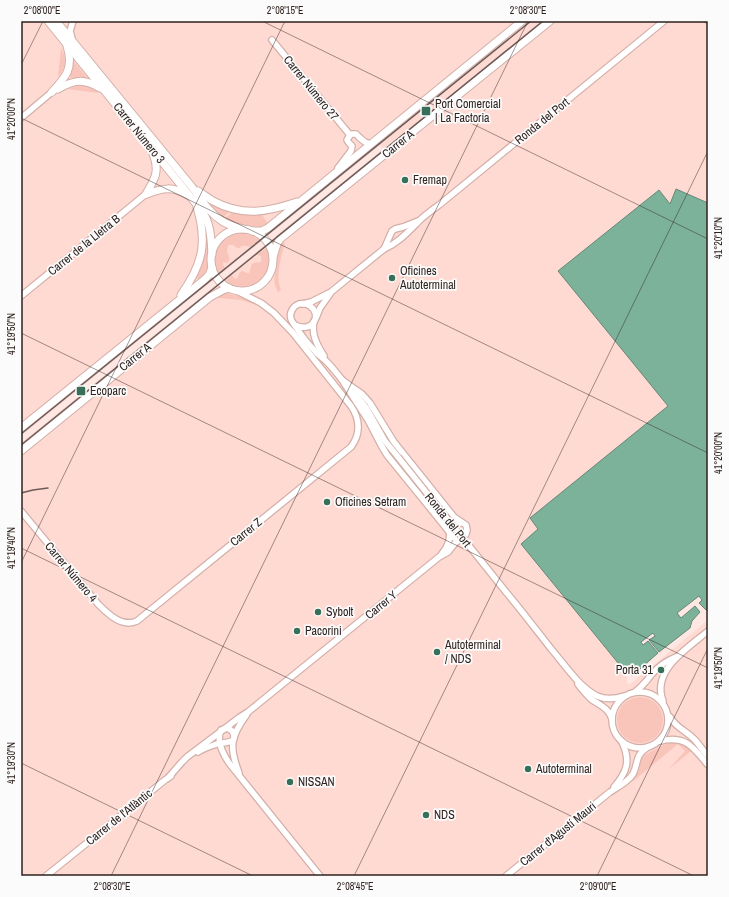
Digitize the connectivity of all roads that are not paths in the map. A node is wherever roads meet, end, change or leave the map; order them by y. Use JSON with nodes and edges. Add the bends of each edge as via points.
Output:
{"nodes":[{"id":1,"x":48,"y":21,"type":"edge"},
{"id":2,"x":56,"y":21,"type":"edge"},
{"id":3,"x":73,"y":21,"type":"edge"},
{"id":4,"x":522,"y":21,"type":"edge"},
{"id":5,"x":550,"y":21,"type":"edge"},
{"id":6,"x":664,"y":21,"type":"edge"},
{"id":7,"x":272,"y":40,"type":"dead end"},
{"id":8,"x":69,"y":42,"type":"junction"},
{"id":9,"x":103,"y":90,"type":"junction"},
{"id":10,"x":52,"y":92,"type":"junction"},
{"id":11,"x":21,"y":118,"type":"edge"},
{"id":12,"x":350,"y":135,"type":"junction"},
{"id":13,"x":370,"y":144,"type":"junction"},
{"id":14,"x":151,"y":148,"type":"junction"},
{"id":15,"x":335,"y":174,"type":"junction"},
{"id":16,"x":192,"y":187,"type":"junction"},
{"id":17,"x":146,"y":194,"type":"junction"},
{"id":18,"x":190,"y":197,"type":"junction"},
{"id":19,"x":301,"y":201,"type":"junction"},
{"id":20,"x":196,"y":203,"type":"junction"},
{"id":21,"x":419,"y":221,"type":"junction"},
{"id":22,"x":243,"y":229,"type":"junction"},
{"id":23,"x":252,"y":231,"type":"junction"},
{"id":24,"x":384,"y":249,"type":"junction"},
{"id":25,"x":212,"y":254,"type":"junction"},
{"id":26,"x":273,"y":257,"type":"junction"},
{"id":27,"x":212,"y":268,"type":"junction"},
{"id":28,"x":231,"y":289,"type":"junction"},
{"id":29,"x":331,"y":292,"type":"junction"},
{"id":30,"x":21,"y":296,"type":"edge"},
{"id":31,"x":177,"y":302,"type":"junction"},
{"id":32,"x":302,"y":304,"type":"junction"},
{"id":33,"x":315,"y":320,"type":"junction"},
{"id":34,"x":295,"y":325,"type":"junction"},
{"id":35,"x":326,"y":362,"type":"junction"},
{"id":36,"x":342,"y":380,"type":"junction"},
{"id":37,"x":21,"y":428,"type":"edge"},
{"id":38,"x":23,"y":449,"type":"edge"},
{"id":39,"x":21,"y":512,"type":"edge"},
{"id":40,"x":462,"y":523,"type":"junction"},
{"id":41,"x":450,"y":533,"type":"junction"},
{"id":42,"x":461,"y":539,"type":"junction"},
{"id":43,"x":439,"y":558,"type":"junction"},
{"id":44,"x":128,"y":624,"type":"joint"},
{"id":45,"x":708,"y":632,"type":"edge"},
{"id":46,"x":678,"y":656,"type":"junction"},
{"id":47,"x":574,"y":677,"type":"junction"},
{"id":48,"x":630,"y":694,"type":"junction"},
{"id":49,"x":664,"y":704,"type":"junction"},
{"id":50,"x":248,"y":712,"type":"junction"},
{"id":51,"x":669,"y":714,"type":"junction"},
{"id":52,"x":612,"y":719,"type":"junction"},
{"id":53,"x":223,"y":729,"type":"junction"},
{"id":54,"x":234,"y":738,"type":"junction"},
{"id":55,"x":622,"y":741,"type":"junction"},
{"id":56,"x":660,"y":741,"type":"junction"},
{"id":57,"x":223,"y":743,"type":"junction"},
{"id":58,"x":648,"y":747,"type":"junction"},
{"id":59,"x":708,"y":756,"type":"edge"},
{"id":60,"x":708,"y":765,"type":"edge"},
{"id":61,"x":240,"y":777,"type":"junction"},
{"id":62,"x":168,"y":778,"type":"junction"},
{"id":63,"x":610,"y":792,"type":"junction"},
{"id":64,"x":46,"y":876,"type":"edge"},
{"id":65,"x":320,"y":876,"type":"edge"},
{"id":66,"x":506,"y":876,"type":"edge"}],
"edges":[{"from":1,"to":8,"type":"main road","name":"Carrer Número 3"},
{"from":2,"to":8,"type":"main road","name":"Carrer Número 3"},
{"from":3,"to":8,"type":"street"},
{"from":4,"to":13,"type":"main road","name":"Carrer A"},
{"from":5,"to":26,"type":"main road","name":"Carrer A","via":[[282,238],[276,244]]},
{"from":6,"to":21,"type":"street","name":"Ronda del Port"},
{"from":7,"to":12,"type":"street","name":"Carrer Número 27"},
{"from":8,"to":9,"type":"main road","name":"Carrer Número 3"},
{"from":8,"to":10,"type":"main road","via":[[69,68]]},
{"from":8,"to":16,"type":"main road","name":"Carrer Número 3"},
{"from":9,"to":10,"type":"main road","via":[[82,81],[68,83]]},
{"from":9,"to":14,"type":"main road","name":"Carrer Número 3"},
{"from":10,"to":11,"type":"street"},
{"from":12,"to":13,"type":"street","via":[[356,134]]},
{"from":12,"to":15,"type":"street","via":[[347,140],[352,146],[351,151]]},
{"from":13,"to":15,"type":"main road","name":"Carrer A"},
{"from":14,"to":17,"type":"main road","via":[[156,160],[156,174]]},
{"from":14,"to":18,"type":"main road","name":"Carrer Número 3"},
{"from":15,"to":19,"type":"main road","name":"Carrer A"},
{"from":16,"to":19,"type":"main road","via":[[218,204],[245,212],[263,212]]},
{"from":16,"to":22,"type":"main road","name":"Carrer Número 3","via":[[217,217]]},
{"from":17,"to":18,"type":"main road","via":[[167,188],[178,190]]},
{"from":17,"to":30,"type":"street","name":"Carrer de la Lletra B"},
{"from":18,"to":20,"type":"main road","name":"Carrer Número 3"},
{"from":19,"to":23,"type":"main road","name":"Carrer A","via":[[268,228]]},
{"from":20,"to":25,"type":"main road","name":"Carrer Número 3","via":[[207,220]]},
{"from":20,"to":31,"type":"main road","via":[[201,220],[201,253],[198,266]]},
{"from":21,"to":24,"type":"street","name":"Ronda del Port","via":[[392,246]]},
{"from":21,"to":24,"type":"street","name":"Ronda del Port","via":[[392,231]]},
{"from":22,"to":23,"type":"main road"},
{"from":22,"to":25,"type":"main road","via":[[223,235]]},
{"from":23,"to":26,"type":"main road","via":[[266,240]]},
{"from":24,"to":29,"type":"street","name":"Ronda del Port"},
{"from":25,"to":27,"type":"main road"},
{"from":26,"to":28,"type":"main road","via":[[270,275],[262,285],[248,291]]},
{"from":27,"to":28,"type":"main road","via":[[221,284]]},
{"from":27,"to":31,"type":"main road","name":"Carrer A","via":[[207,277]]},
{"from":28,"to":38,"type":"main road","name":"Carrer A","via":[[214,294]]},
{"from":28,"to":44,"type":"street","name":"Carrer Z","via":[[268,308],[293,334],[354,410],[358,420],[358,434],[348,450],[138,621]]},
{"from":29,"to":32,"type":"street"},
{"from":29,"to":33,"type":"street"},
{"from":31,"to":37,"type":"main road","name":"Carrer A"},
{"from":32,"to":33,"type":"street","via":[[312,307]]},
{"from":32,"to":34,"type":"street","via":[[291,311],[291,319]]},
{"from":33,"to":34,"type":"street","via":[[311,326],[305,328]]},
{"from":33,"to":35,"type":"street","via":[[315,339]]},
{"from":34,"to":35,"type":"street","via":[[315,352]]},
{"from":35,"to":36,"type":"street","name":"Ronda del Port"},
{"from":36,"to":40,"type":"street","via":[[374,408],[394,442],[454,517]]},
{"from":36,"to":41,"type":"street","via":[[387,455]]},
{"from":36,"to":47,"type":"street","name":"Ronda del Port","bridge":true,"via":[[358,396],[398,457]]},
{"from":39,"to":44,"type":"street","name":"Carrer Número 4","via":[[98,604],[112,617]]},
{"from":40,"to":41,"type":"street","via":[[452,524]]},
{"from":40,"to":42,"type":"street","via":[[466,525],[467,530]]},
{"from":41,"to":42,"type":"street","via":[[454,538]]},
{"from":41,"to":43,"type":"street","via":[[449,541]]},
{"from":42,"to":43,"type":"street","name":"Carrer Y"},
{"from":43,"to":50,"type":"street","name":"Carrer Y"},
{"from":45,"to":46,"type":"street"},
{"from":46,"to":48,"type":"street","via":[[665,662],[643,685]]},
{"from":46,"to":49,"type":"street","via":[[666,670],[662,680],[661,696]]},
{"from":47,"to":48,"type":"street","via":[[600,697],[612,698]]},
{"from":47,"to":52,"type":"street","via":[[585,693],[608,711]]},
{"from":48,"to":49,"type":"street","via":[[644,691],[655,695]]},
{"from":48,"to":52,"type":"street","via":[[617,704]]},
{"from":49,"to":51,"type":"street"},
{"from":50,"to":53,"type":"street"},
{"from":50,"to":54,"type":"street"},
{"from":51,"to":56,"type":"street","via":[[668,726]]},
{"from":51,"to":59,"type":"street","via":[[674,724],[693,738]]},
{"from":52,"to":55,"type":"street","via":[[612,726]]},
{"from":53,"to":54,"type":"street","via":[[228,728],[232,731]]},
{"from":53,"to":57,"type":"street","via":[[219,737]]},
{"from":53,"to":62,"type":"street","via":[[184,760]]},
{"from":54,"to":57,"type":"street","via":[[231,742]]},
{"from":54,"to":61,"type":"street","via":[[233,756]]},
{"from":55,"to":58,"type":"street","via":[[635,748]]},
{"from":55,"to":63,"type":"street","via":[[627,755],[626,770]]},
{"from":56,"to":58,"type":"street"},
{"from":56,"to":60,"type":"street","via":[[675,739],[687,742]]},
{"from":57,"to":61,"type":"street","via":[[227,760]]},
{"from":57,"to":62,"type":"street","name":"Carrer de l'Atlàntic","via":[[202,750]]},
{"from":58,"to":63,"type":"street","via":[[638,757],[631,776]]},
{"from":61,"to":65,"type":"street"},
{"from":62,"to":64,"type":"street","name":"Carrer de l'Atlàntic"},
{"from":63,"to":66,"type":"street","name":"Carrer d'Agustí Mauri"}]}
